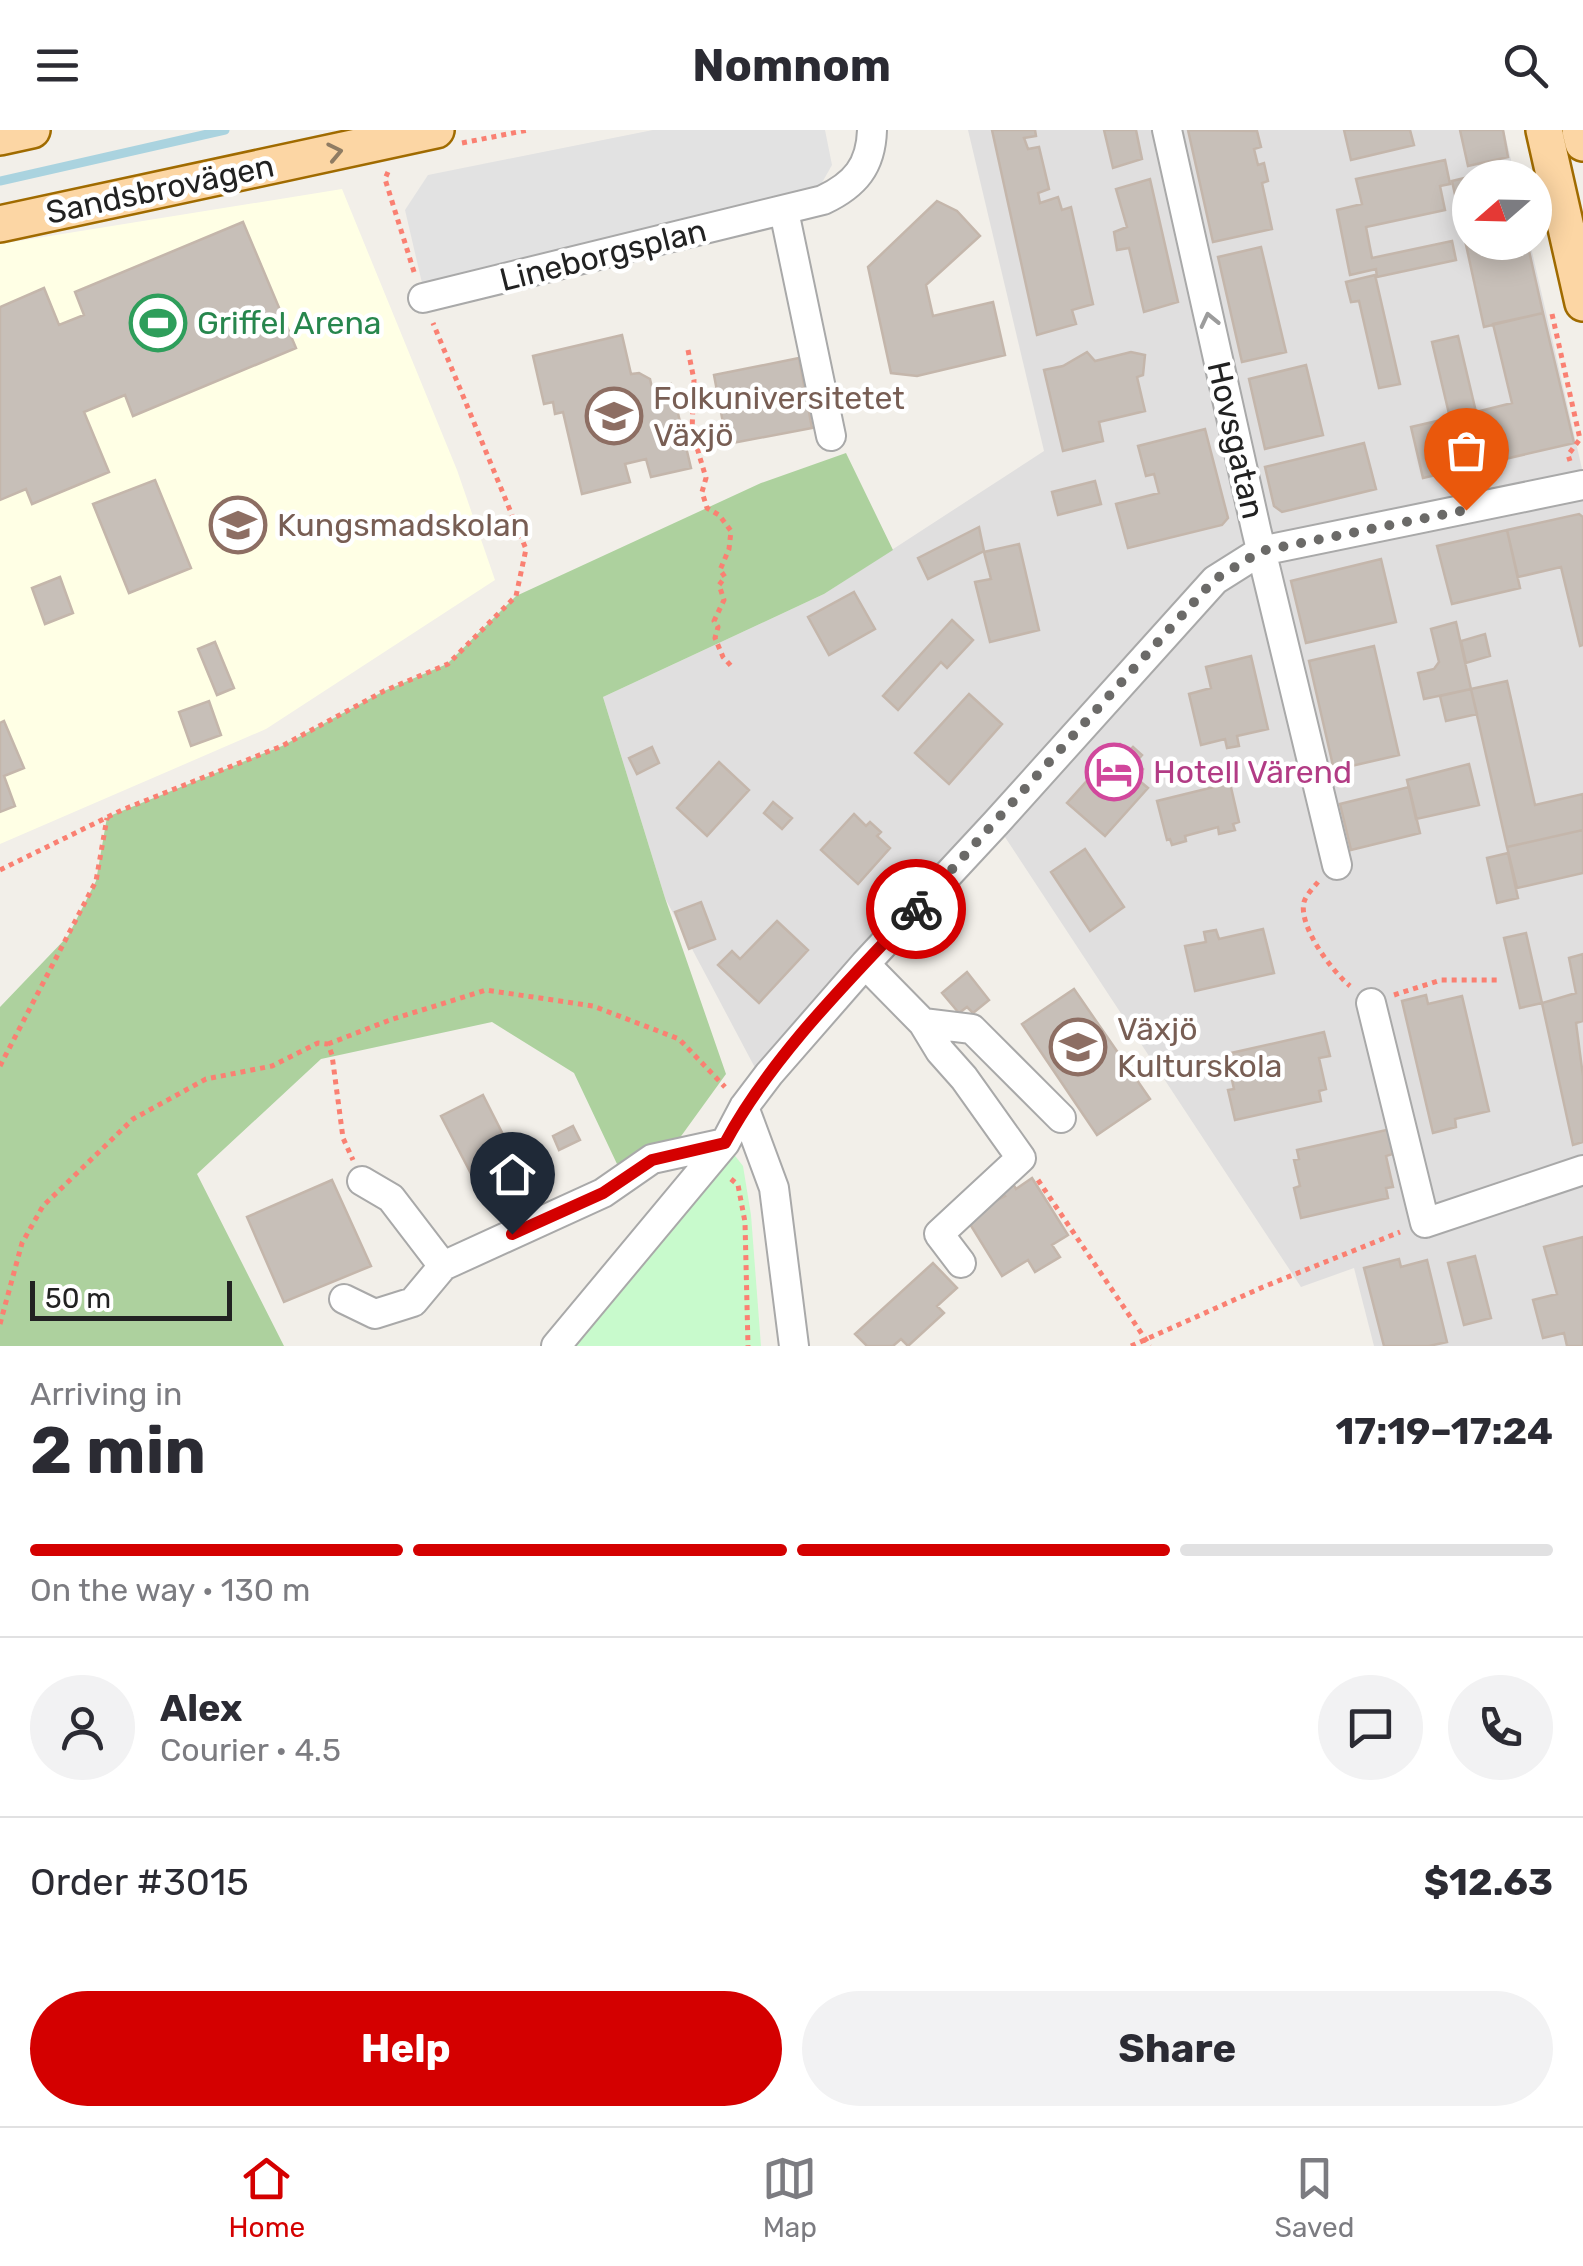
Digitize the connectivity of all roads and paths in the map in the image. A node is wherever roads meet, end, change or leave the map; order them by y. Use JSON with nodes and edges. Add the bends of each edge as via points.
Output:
{"nodes":[{"id":1,"x":32,"y":130,"type":"edge"},
{"id":2,"x":436,"y":130,"type":"edge"},
{"id":3,"x":872,"y":130,"type":"edge"},
{"id":4,"x":1166,"y":130,"type":"edge"},
{"id":5,"x":1544,"y":130,"type":"edge"},
{"id":6,"x":1580,"y":130,"type":"edge"},
{"id":7,"x":0,"y":137,"type":"edge"},
{"id":8,"x":394,"y":139,"type":"junction"},
{"id":9,"x":1583,"y":143,"type":"edge"},
{"id":10,"x":784,"y":210,"type":"junction"},
{"id":11,"x":0,"y":224,"type":"edge"},
{"id":12,"x":422,"y":298,"type":"junction"},
{"id":13,"x":1567,"y":307,"type":"edge"},
{"id":14,"x":688,"y":350,"type":"dead end"},
{"id":15,"x":1580,"y":420,"type":"edge"},
{"id":16,"x":831,"y":436,"type":"dead end"},
{"id":17,"x":1579,"y":486,"type":"edge"},
{"id":18,"x":1261,"y":551,"type":"junction"},
{"id":19,"x":733,"y":668,"type":"dead end"},
{"id":20,"x":107,"y":817,"type":"junction"},
{"id":21,"x":1336,"y":865,"type":"joint"},
{"id":22,"x":0,"y":870,"type":"edge"},
{"id":23,"x":865,"y":964,"type":"junction"},
{"id":24,"x":1499,"y":980,"type":"dead end"},
{"id":25,"x":1371,"y":1003,"type":"junction"},
{"id":26,"x":923,"y":1023,"type":"junction"},
{"id":27,"x":328,"y":1044,"type":"junction"},
{"id":28,"x":0,"y":1066,"type":"edge"},
{"id":29,"x":744,"y":1108,"type":"junction"},
{"id":30,"x":1061,"y":1118,"type":"dead end"},
{"id":31,"x":717,"y":1152,"type":"junction"},
{"id":32,"x":1021,"y":1158,"type":"junction"},
{"id":33,"x":1583,"y":1170,"type":"edge"},
{"id":34,"x":362,"y":1181,"type":"joint"},
{"id":35,"x":1425,"y":1222,"type":"junction"},
{"id":36,"x":962,"y":1263,"type":"dead end"},
{"id":37,"x":443,"y":1266,"type":"junction"},
{"id":38,"x":344,"y":1299,"type":"dead end"},
{"id":39,"x":0,"y":1324,"type":"edge"},
{"id":40,"x":1144,"y":1338,"type":"junction"},
{"id":41,"x":556,"y":1346,"type":"edge"},
{"id":42,"x":748,"y":1346,"type":"edge"},
{"id":43,"x":794,"y":1346,"type":"edge"},
{"id":44,"x":1131,"y":1346,"type":"edge"},
{"id":45,"x":1150,"y":1346,"type":"edge"}],
"edges":[{"from":1,"to":7,"type":"main road"},
{"from":2,"to":8,"type":"main road","name":"Sandsbrovägen"},
{"from":3,"to":10,"type":"street","name":"Lineborgsplan","via":[[854,183]]},
{"from":18,"to":4,"type":"street","name":"Hovsgatan","one_way":true},
{"from":5,"to":13,"type":"main road"},
{"from":6,"to":9,"type":"main road"},
{"from":11,"to":8,"type":"main road","name":"Sandsbrovägen","one_way":true},
{"from":8,"to":12,"type":"path","via":[[385,179]]},
{"from":10,"to":12,"type":"street","name":"Lineborgsplan"},
{"from":10,"to":16,"type":"street"},
{"from":12,"to":20,"type":"path","via":[[526,549],[516,596],[448,664],[282,746]]},
{"from":13,"to":15,"type":"path"},
{"from":14,"to":19,"type":"path","via":[[692,431],[706,478],[702,492],[707,508],[732,531],[720,570],[724,600],[714,638]]},
{"from":15,"to":17,"type":"path","via":[[1580,439],[1568,455]]},
{"from":17,"to":18,"type":"street"},
{"from":18,"to":21,"type":"street","name":"Hovsgatan"},
{"from":18,"to":23,"type":"street","via":[[1214,580]]},
{"from":20,"to":22,"type":"path"},
{"from":20,"to":28,"type":"path","via":[[96,881]]},
{"from":21,"to":25,"type":"path","via":[[1304,901],[1304,919],[1335,974]]},
{"from":23,"to":26,"type":"street"},
{"from":23,"to":29,"type":"street"},
{"from":24,"to":25,"type":"path","via":[[1441,980]]},
{"from":25,"to":35,"type":"street"},
{"from":26,"to":30,"type":"street","via":[[972,1029]]},
{"from":26,"to":32,"type":"street"},
{"from":27,"to":29,"type":"path","via":[[486,990],[575,1003],[679,1040]]},
{"from":27,"to":34,"type":"path","via":[[343,1138]]},
{"from":27,"to":39,"type":"path","via":[[272,1066],[206,1079],[134,1119],[43,1206],[22,1244]]},
{"from":29,"to":31,"type":"street"},
{"from":29,"to":43,"type":"street","via":[[774,1188]]},
{"from":31,"to":37,"type":"street","via":[[652,1160],[603,1193]]},
{"from":31,"to":41,"type":"street"},
{"from":31,"to":42,"type":"path","via":[[738,1185],[745,1222]]},
{"from":32,"to":36,"type":"street","via":[[939,1234]]},
{"from":32,"to":40,"type":"path"},
{"from":33,"to":35,"type":"street"},
{"from":34,"to":37,"type":"street","via":[[391,1198]]},
{"from":35,"to":40,"type":"path"},
{"from":37,"to":38,"type":"street","via":[[413,1302],[375,1314]]},
{"from":40,"to":44,"type":"path"},
{"from":40,"to":45,"type":"path"}]}
